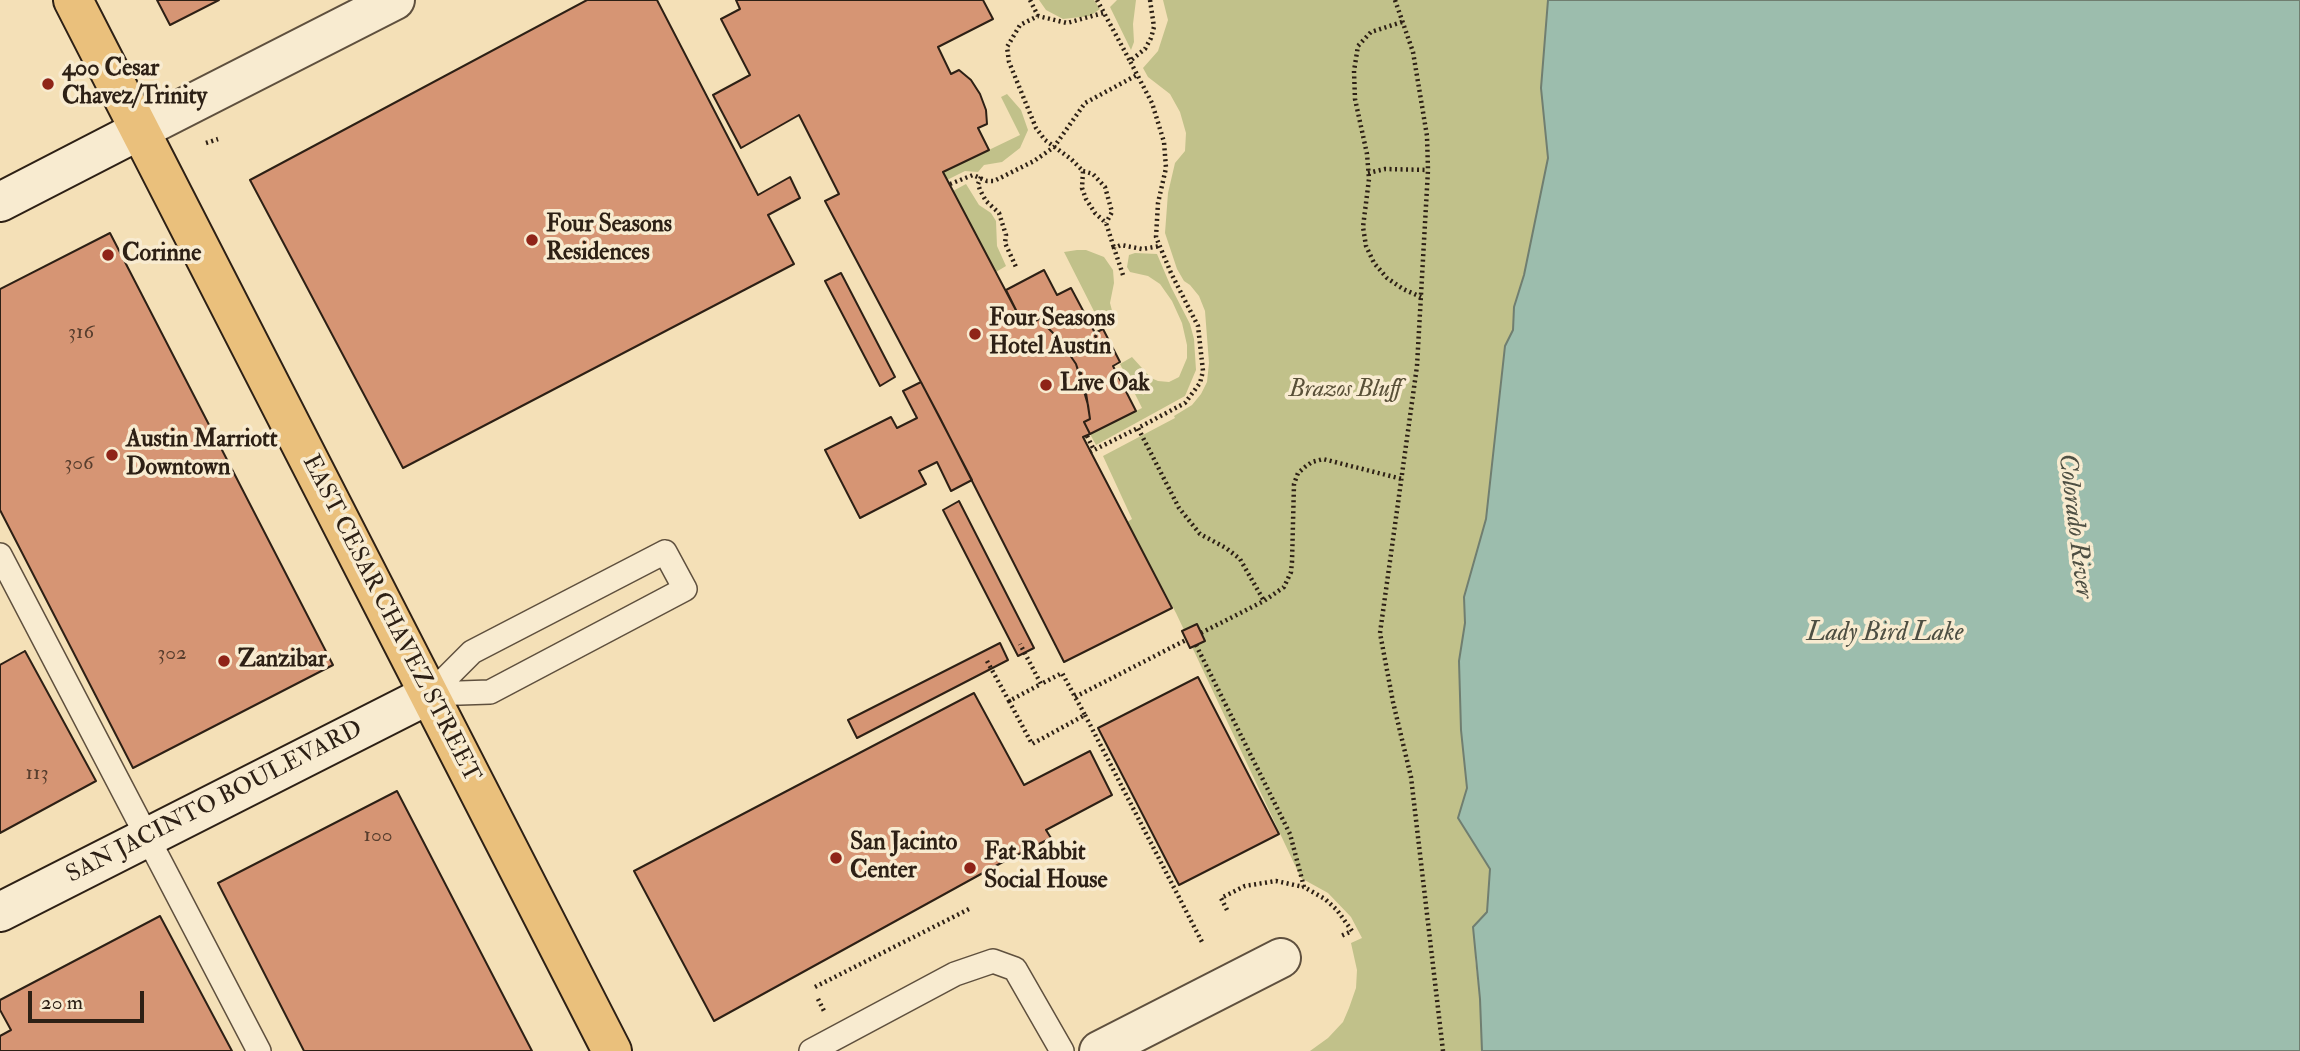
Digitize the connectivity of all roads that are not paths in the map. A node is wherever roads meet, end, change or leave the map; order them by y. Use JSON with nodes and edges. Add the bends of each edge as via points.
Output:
{"nodes":[{"id":1,"x":73,"y":0,"type":"edge"},
{"id":2,"x":395,"y":0,"type":"edge"},
{"id":3,"x":140,"y":130,"type":"junction"},
{"id":4,"x":0,"y":202,"type":"edge"},
{"id":5,"x":0,"y":555,"type":"edge"},
{"id":6,"x":430,"y":694,"type":"junction"},
{"id":7,"x":147,"y":837,"type":"junction"},
{"id":8,"x":0,"y":912,"type":"edge"},
{"id":9,"x":1281,"y":958,"type":"dead end"},
{"id":10,"x":259,"y":1051,"type":"edge"},
{"id":11,"x":612,"y":1051,"type":"edge"},
{"id":12,"x":811,"y":1051,"type":"edge"},
{"id":13,"x":1062,"y":1051,"type":"edge"},
{"id":14,"x":1099,"y":1051,"type":"edge"}],
"edges":[{"from":1,"to":3,"type":"main road","name":"EAST CESAR CHAVEZ STREET"},
{"from":2,"to":3,"type":"main road"},
{"from":3,"to":4,"type":"main road"},
{"from":3,"to":6,"type":"main road","name":"EAST CESAR CHAVEZ STREET"},
{"from":5,"to":7,"type":"lane"},
{"from":6,"to":6,"type":"lane","name":"SAN JACINTO BOULEVARD","via":[[472,652],[665,552],[685,589],[490,691]]},
{"from":6,"to":7,"type":"main road","name":"SAN JACINTO BOULEVARD"},
{"from":6,"to":11,"type":"main road","name":"EAST CESAR CHAVEZ STREET"},
{"from":7,"to":8,"type":"main road","name":"SAN JACINTO BOULEVARD"},
{"from":7,"to":10,"type":"lane"},
{"from":9,"to":14,"type":"main road"},
{"from":12,"to":13,"type":"lane","via":[[955,974],[993,961],[1015,969]]}]}
